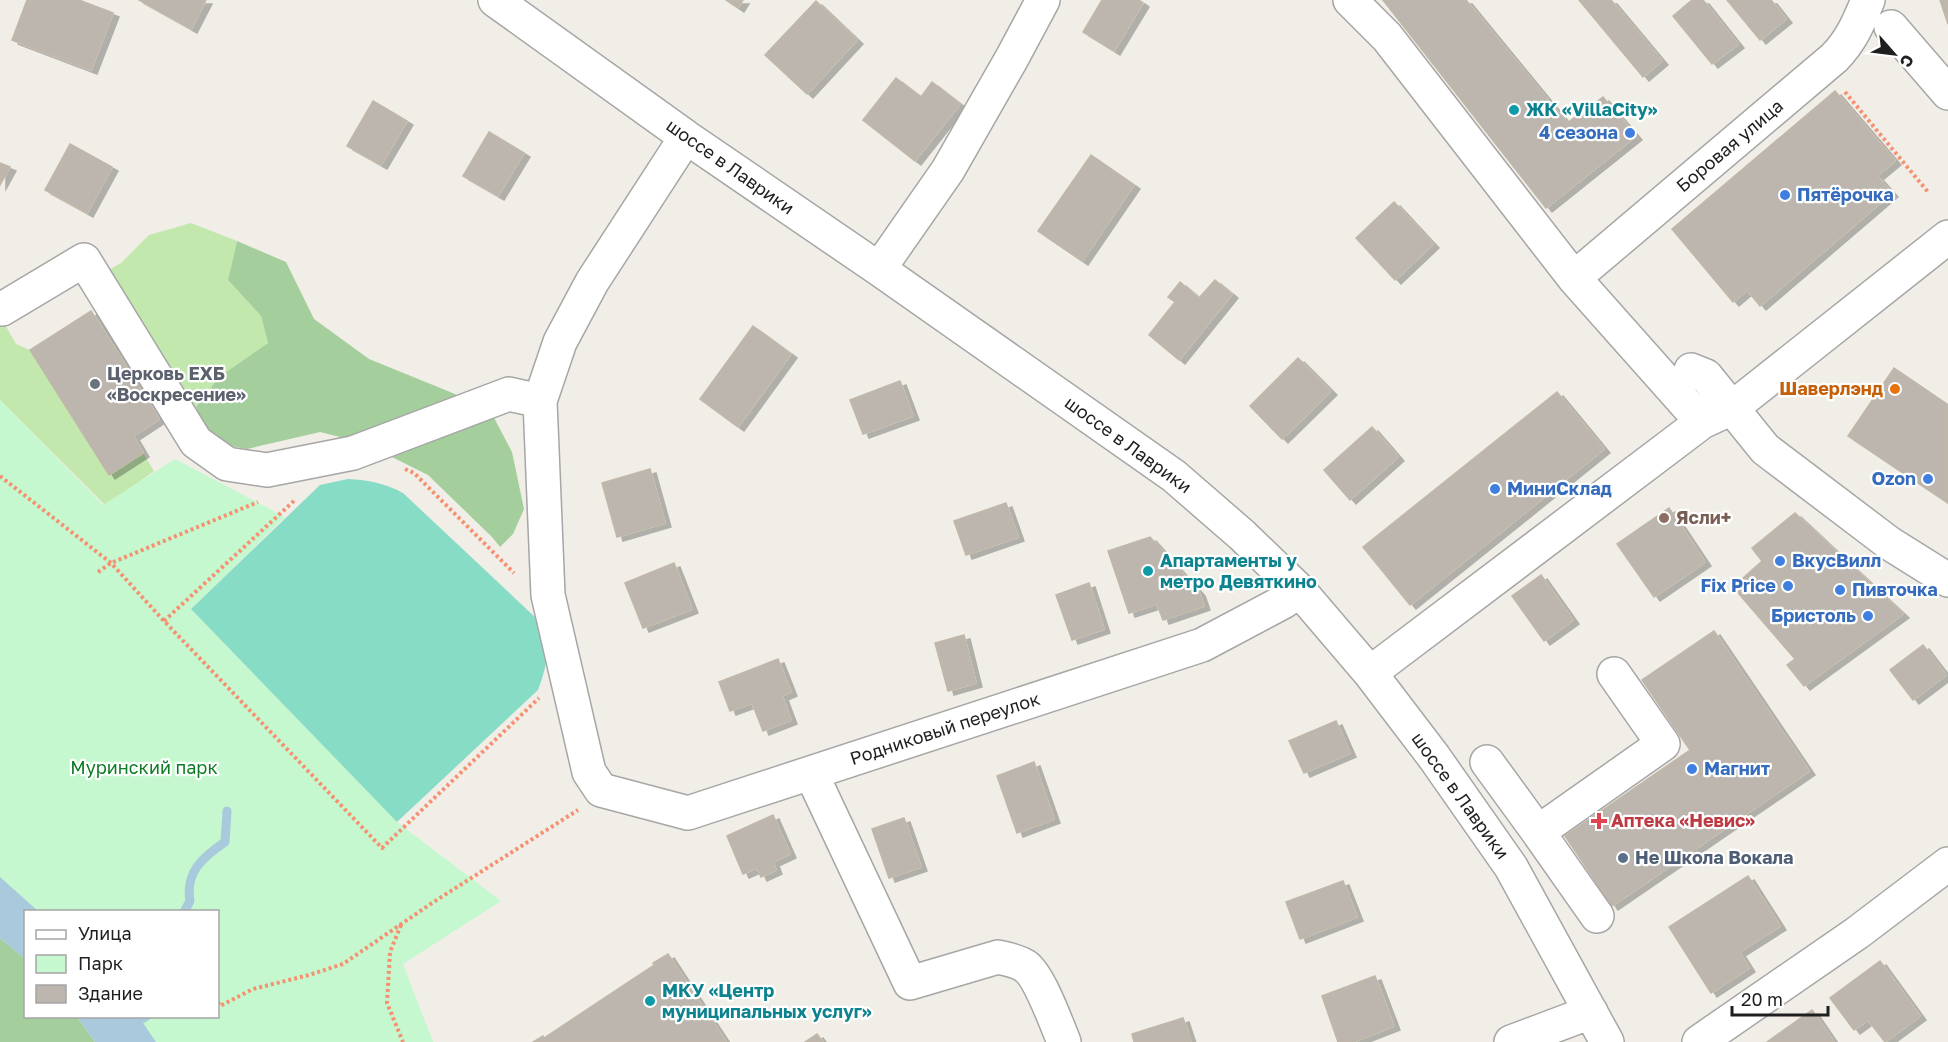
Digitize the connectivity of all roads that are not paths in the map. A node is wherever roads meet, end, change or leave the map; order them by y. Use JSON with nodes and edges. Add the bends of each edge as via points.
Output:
{"nodes":[{"id":1,"x":495,"y":0,"type":"edge"},
{"id":2,"x":1043,"y":0,"type":"edge"},
{"id":3,"x":1350,"y":0,"type":"edge"},
{"id":4,"x":1868,"y":0,"type":"edge"},
{"id":5,"x":1891,"y":27,"type":"dead end"},
{"id":6,"x":1948,"y":93,"type":"edge"},
{"id":7,"x":686,"y":137,"type":"junction"},
{"id":8,"x":1948,"y":237,"type":"edge"},
{"id":9,"x":879,"y":269,"type":"junction"},
{"id":10,"x":1574,"y":278,"type":"junction"},
{"id":11,"x":2,"y":309,"type":"dead end"},
{"id":12,"x":1691,"y":370,"type":"dead end"},
{"id":13,"x":540,"y":401,"type":"junction"},
{"id":14,"x":1732,"y":408,"type":"junction"},
{"id":15,"x":1702,"y":422,"type":"junction"},
{"id":16,"x":1948,"y":580,"type":"edge"},
{"id":17,"x":1300,"y":591,"type":"junction"},
{"id":18,"x":1370,"y":673,"type":"junction"},
{"id":19,"x":1614,"y":674,"type":"dead end"},
{"id":20,"x":1487,"y":762,"type":"dead end"},
{"id":21,"x":811,"y":773,"type":"junction"},
{"id":22,"x":1538,"y":832,"type":"junction"},
{"id":23,"x":1948,"y":864,"type":"edge"},
{"id":24,"x":1598,"y":916,"type":"dead end"},
{"id":25,"x":1591,"y":1012,"type":"junction"},
{"id":26,"x":1064,"y":1042,"type":"edge"},
{"id":27,"x":1511,"y":1042,"type":"edge"},
{"id":28,"x":1607,"y":1042,"type":"edge"},
{"id":29,"x":1699,"y":1042,"type":"edge"}],
"edges":[{"from":1,"to":7,"type":"street","name":"шоссе в Лаврики"},
{"from":2,"to":9,"type":"street","via":[[948,170]]},
{"from":3,"to":10,"type":"street","via":[[1387,37]]},
{"from":4,"to":10,"type":"street","name":"Боровая улица","via":[[1846,46],[1834,58]]},
{"from":5,"to":6,"type":"street"},
{"from":7,"to":9,"type":"street","name":"шоссе в Лаврики"},
{"from":7,"to":13,"type":"street","via":[[592,282],[560,342]]},
{"from":8,"to":14,"type":"street"},
{"from":9,"to":17,"type":"street","name":"шоссе в Лаврики","via":[[1174,476]]},
{"from":10,"to":15,"type":"street"},
{"from":11,"to":13,"type":"street","via":[[84,260],[196,442],[227,464],[267,470],[353,453],[509,394]]},
{"from":12,"to":14,"type":"street","via":[[1706,376]]},
{"from":13,"to":21,"type":"street","name":"Родниковый переулок","via":[[548,595],[595,781],[688,813]]},
{"from":14,"to":15,"type":"street"},
{"from":14,"to":16,"type":"street","via":[[1765,449],[1889,543]]},
{"from":15,"to":18,"type":"street"},
{"from":17,"to":18,"type":"street","name":"шоссе в Лаврики"},
{"from":17,"to":21,"type":"street","name":"Родниковый переулок","via":[[1202,645]]},
{"from":18,"to":25,"type":"street","name":"шоссе в Лаврики","via":[[1511,867]]},
{"from":19,"to":22,"type":"street","via":[[1663,744]]},
{"from":20,"to":22,"type":"street"},
{"from":21,"to":26,"type":"street","via":[[910,983],[998,957],[1012,960],[1027,966]]},
{"from":22,"to":24,"type":"street"},
{"from":23,"to":29,"type":"street","via":[[1857,933]]},
{"from":25,"to":27,"type":"street"},
{"from":25,"to":28,"type":"street","name":"шоссе в Лаврики"}]}
